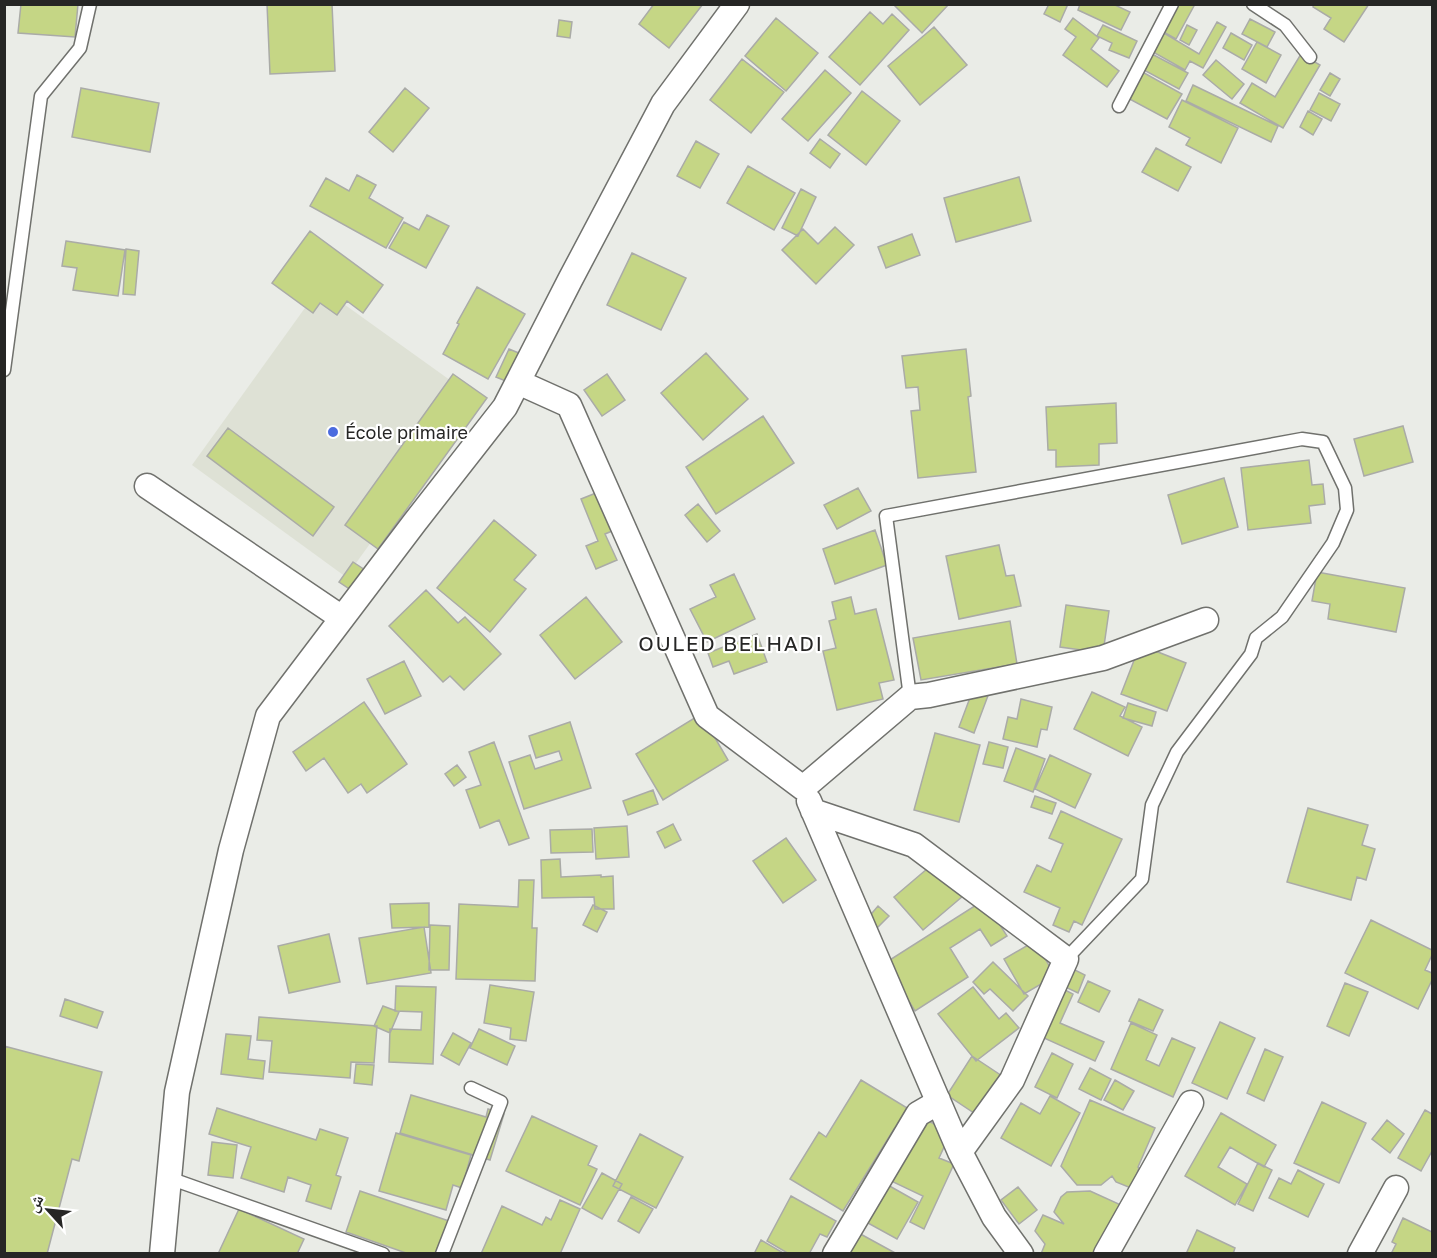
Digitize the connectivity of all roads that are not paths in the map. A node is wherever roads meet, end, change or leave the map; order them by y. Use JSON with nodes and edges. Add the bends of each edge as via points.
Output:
{"nodes":[{"id":1,"x":90,"y":4,"type":"edge"},
{"id":2,"x":737,"y":4,"type":"edge"},
{"id":3,"x":1172,"y":4,"type":"edge"},
{"id":4,"x":1253,"y":4,"type":"edge"},
{"id":5,"x":1311,"y":57,"type":"dead end"},
{"id":6,"x":1119,"y":106,"type":"dead end"},
{"id":7,"x":4,"y":370,"type":"edge"},
{"id":8,"x":518,"y":382,"type":"junction"},
{"id":9,"x":147,"y":486,"type":"dead end"},
{"id":10,"x":342,"y":618,"type":"junction"},
{"id":11,"x":1206,"y":620,"type":"dead end"},
{"id":12,"x":910,"y":697,"type":"junction"},
{"id":13,"x":803,"y":788,"type":"junction"},
{"id":14,"x":813,"y":811,"type":"junction"},
{"id":15,"x":1066,"y":959,"type":"junction"},
{"id":16,"x":471,"y":1088,"type":"dead end"},
{"id":17,"x":938,"y":1100,"type":"junction"},
{"id":18,"x":1191,"y":1103,"type":"dead end"},
{"id":19,"x":960,"y":1152,"type":"junction"},
{"id":20,"x":169,"y":1178,"type":"junction"},
{"id":21,"x":1396,"y":1188,"type":"dead end"},
{"id":22,"x":162,"y":1254,"type":"edge"},
{"id":23,"x":383,"y":1254,"type":"edge"},
{"id":24,"x":442,"y":1254,"type":"edge"},
{"id":25,"x":835,"y":1254,"type":"edge"},
{"id":26,"x":1021,"y":1254,"type":"edge"},
{"id":27,"x":1106,"y":1254,"type":"edge"},
{"id":28,"x":1360,"y":1254,"type":"edge"}],
"edges":[{"from":1,"to":7,"type":"lane","via":[[80,48],[41,96]]},
{"from":2,"to":8,"type":"street","via":[[663,104]]},
{"from":3,"to":6,"type":"lane"},
{"from":4,"to":5,"type":"lane","via":[[1285,25]]},
{"from":8,"to":10,"type":"street","via":[[505,407]]},
{"from":8,"to":13,"type":"street","via":[[569,405],[707,716]]},
{"from":9,"to":10,"type":"street"},
{"from":10,"to":20,"type":"street","via":[[268,716],[231,850],[177,1092]]},
{"from":11,"to":12,"type":"street","via":[[1103,658]]},
{"from":12,"to":13,"type":"street"},
{"from":12,"to":15,"type":"lane","via":[[886,516],[1302,439],[1323,442],[1345,488],[1347,510],[1333,543],[1282,617],[1256,638],[1251,654],[1177,752],[1152,805],[1142,879]]},
{"from":13,"to":14,"type":"street"},
{"from":14,"to":15,"type":"street","via":[[914,845]]},
{"from":14,"to":17,"type":"street"},
{"from":15,"to":19,"type":"street","via":[[1012,1080]]},
{"from":16,"to":24,"type":"lane","via":[[501,1102]]},
{"from":17,"to":19,"type":"street"},
{"from":17,"to":25,"type":"street","via":[[918,1114]]},
{"from":18,"to":27,"type":"street"},
{"from":19,"to":26,"type":"street","via":[[994,1217]]},
{"from":20,"to":22,"type":"street"},
{"from":20,"to":23,"type":"lane"},
{"from":21,"to":28,"type":"street"}]}
